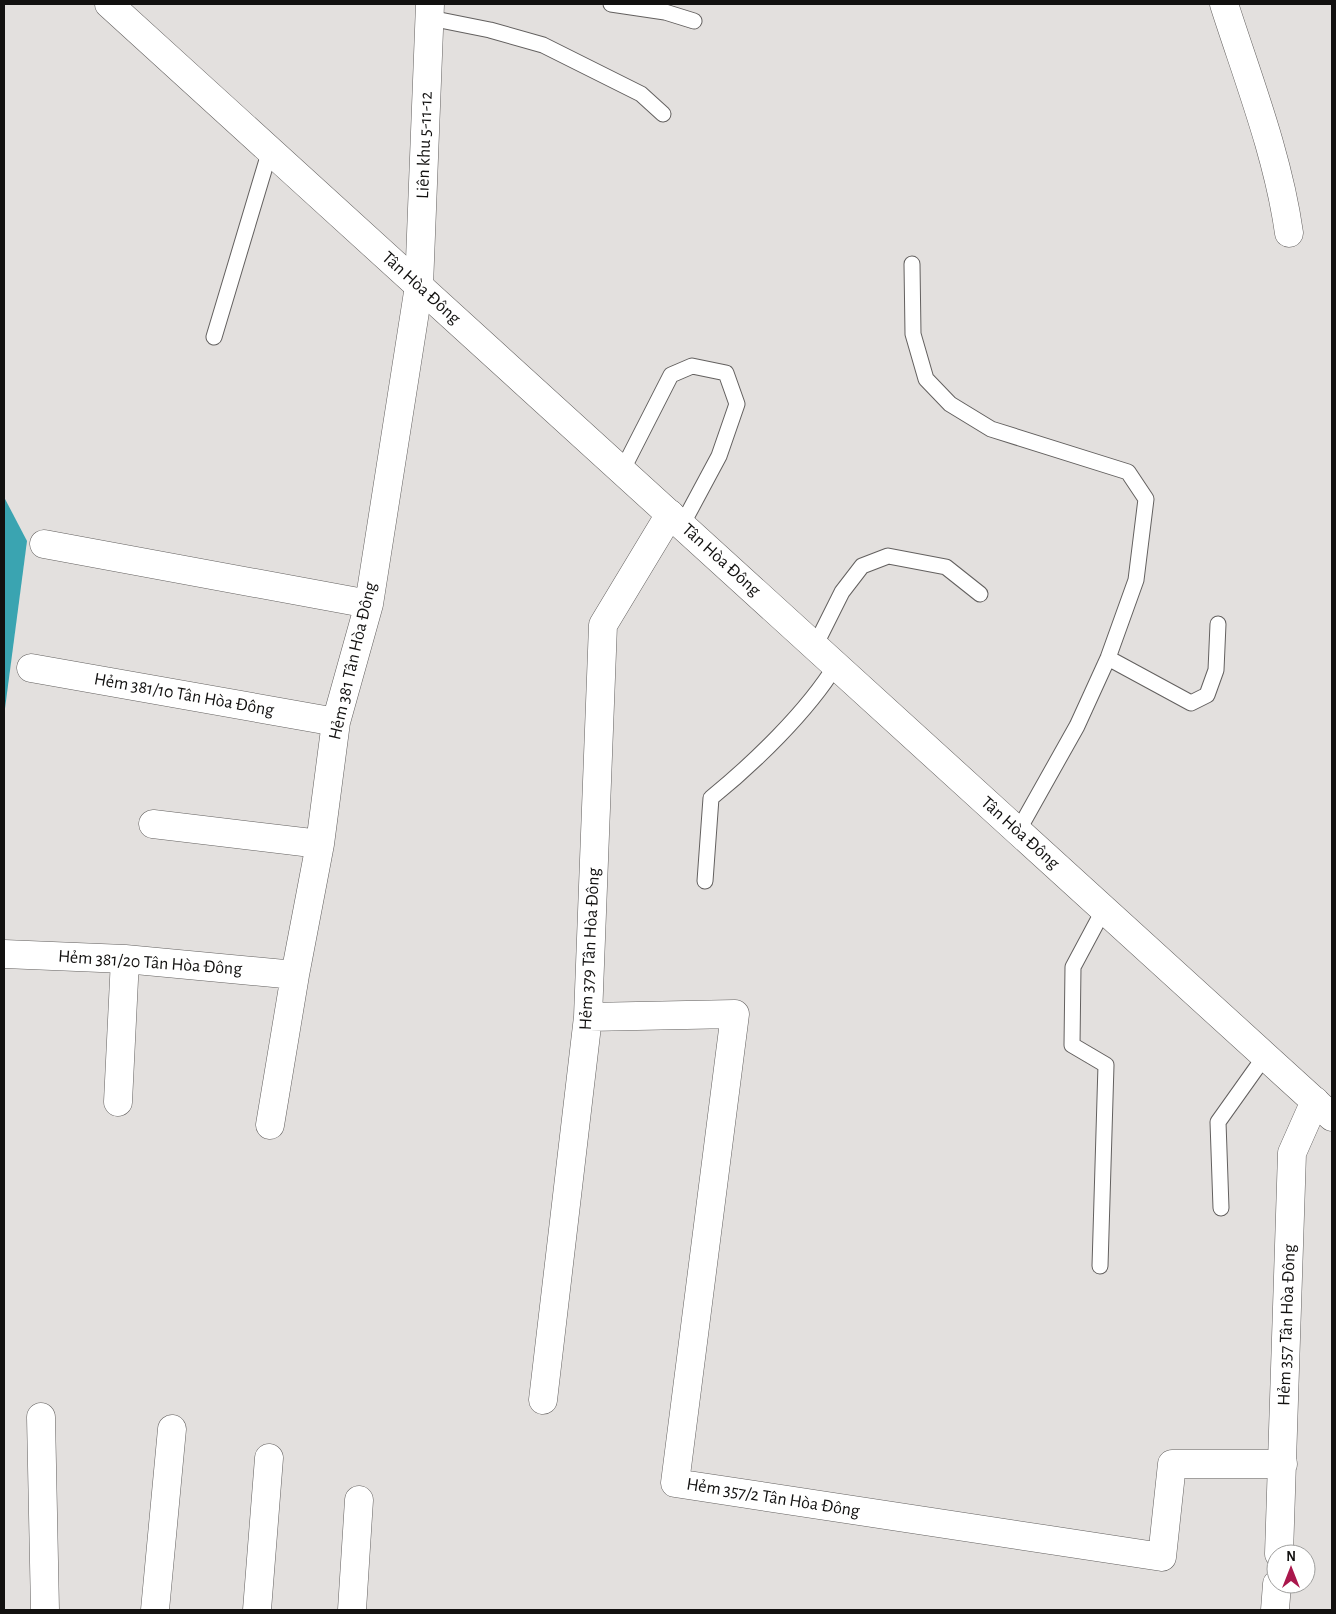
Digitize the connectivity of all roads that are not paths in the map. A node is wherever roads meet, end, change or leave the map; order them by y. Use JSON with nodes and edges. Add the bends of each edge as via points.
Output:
{"nodes":[{"id":1,"x":109,"y":4,"type":"edge"},
{"id":2,"x":610,"y":4,"type":"edge"},
{"id":3,"x":1224,"y":4,"type":"edge"},
{"id":4,"x":430,"y":11,"type":"edge"},
{"id":5,"x":694,"y":22,"type":"dead end"},
{"id":6,"x":662,"y":114,"type":"dead end"},
{"id":7,"x":270,"y":150,"type":"junction"},
{"id":8,"x":1289,"y":234,"type":"dead end"},
{"id":9,"x":912,"y":264,"type":"dead end"},
{"id":10,"x":419,"y":286,"type":"junction"},
{"id":11,"x":214,"y":337,"type":"dead end"},
{"id":12,"x":622,"y":471,"type":"junction"},
{"id":13,"x":676,"y":520,"type":"junction"},
{"id":14,"x":44,"y":544,"type":"dead end"},
{"id":15,"x":980,"y":594,"type":"dead end"},
{"id":16,"x":369,"y":604,"type":"junction"},
{"id":17,"x":1218,"y":624,"type":"dead end"},
{"id":18,"x":815,"y":646,"type":"junction"},
{"id":19,"x":1108,"y":658,"type":"junction"},
{"id":20,"x":836,"y":665,"type":"junction"},
{"id":21,"x":31,"y":668,"type":"dead end"},
{"id":22,"x":336,"y":722,"type":"junction"},
{"id":23,"x":153,"y":824,"type":"dead end"},
{"id":24,"x":1018,"y":831,"type":"junction"},
{"id":25,"x":320,"y":844,"type":"junction"},
{"id":26,"x":705,"y":880,"type":"dead end"},
{"id":27,"x":1104,"y":909,"type":"junction"},
{"id":28,"x":4,"y":954,"type":"edge"},
{"id":29,"x":125,"y":959,"type":"junction"},
{"id":30,"x":295,"y":975,"type":"junction"},
{"id":31,"x":588,"y":1017,"type":"junction"},
{"id":32,"x":1265,"y":1056,"type":"junction"},
{"id":33,"x":118,"y":1102,"type":"dead end"},
{"id":34,"x":1326,"y":1107,"type":"edge"},
{"id":35,"x":270,"y":1125,"type":"dead end"},
{"id":36,"x":1221,"y":1208,"type":"dead end"},
{"id":37,"x":1100,"y":1266,"type":"dead end"},
{"id":38,"x":542,"y":1400,"type":"dead end"},
{"id":39,"x":41,"y":1417,"type":"dead end"},
{"id":40,"x":172,"y":1429,"type":"dead end"},
{"id":41,"x":269,"y":1458,"type":"dead end"},
{"id":42,"x":1283,"y":1464,"type":"junction"},
{"id":43,"x":359,"y":1500,"type":"dead end"},
{"id":44,"x":1279,"y":1544,"type":"edge"},
{"id":45,"x":1276,"y":1594,"type":"edge"},
{"id":46,"x":45,"y":1610,"type":"edge"},
{"id":47,"x":155,"y":1610,"type":"edge"},
{"id":48,"x":256,"y":1610,"type":"edge"},
{"id":49,"x":352,"y":1610,"type":"edge"},
{"id":50,"x":1275,"y":1610,"type":"edge"}],
"edges":[{"from":1,"to":7,"type":"street","name":"Tân Hòa Đông"},
{"from":2,"to":5,"type":"lane","via":[[664,12]]},
{"from":3,"to":8,"type":"street","via":[[1286,207]]},
{"from":4,"to":6,"type":"lane","via":[[542,45],[641,94]]},
{"from":4,"to":10,"type":"street","name":"Liên khu 5-11-12"},
{"from":7,"to":10,"type":"street","name":"Tân Hòa Đông"},
{"from":7,"to":11,"type":"lane"},
{"from":9,"to":19,"type":"lane","via":[[914,334],[926,380],[950,404],[991,429],[1128,472],[1146,499],[1136,580]]},
{"from":10,"to":12,"type":"street","name":"Tân Hòa Đông"},
{"from":10,"to":16,"type":"street","name":"Hẻm 381 Tân Hòa Đông"},
{"from":12,"to":13,"type":"street","name":"Tân Hòa Đông"},
{"from":12,"to":13,"type":"lane","via":[[670,376],[692,366],[726,374],[737,404],[719,456]]},
{"from":13,"to":18,"type":"street","name":"Tân Hòa Đông"},
{"from":13,"to":31,"type":"street","name":"Hẻm 379 Tân Hòa Đông","via":[[603,625]]},
{"from":14,"to":16,"type":"street"},
{"from":15,"to":18,"type":"lane","via":[[946,567],[888,556],[862,566],[842,592]]},
{"from":16,"to":22,"type":"street","name":"Hẻm 381 Tân Hòa Đông"},
{"from":17,"to":19,"type":"lane","via":[[1216,670],[1207,695],[1191,703]]},
{"from":18,"to":20,"type":"street","name":"Tân Hòa Đông"},
{"from":19,"to":24,"type":"lane","via":[[1077,726]]},
{"from":20,"to":24,"type":"street","name":"Tân Hòa Đông"},
{"from":20,"to":26,"type":"lane","via":[[825,683],[749,767],[711,798]]},
{"from":21,"to":22,"type":"street","name":"Hẻm 381/10 Tân Hòa Đông"},
{"from":22,"to":25,"type":"street","name":"Hẻm 381 Tân Hòa Đông"},
{"from":23,"to":25,"type":"street"},
{"from":24,"to":27,"type":"street","name":"Tân Hòa Đông"},
{"from":25,"to":30,"type":"street","name":"Hẻm 381 Tân Hòa Đông"},
{"from":27,"to":32,"type":"street","name":"Tân Hòa Đông"},
{"from":27,"to":37,"type":"lane","via":[[1073,967],[1072,1045],[1106,1065]]},
{"from":28,"to":29,"type":"street","name":"Hẻm 381/20 Tân Hòa Đông"},
{"from":29,"to":30,"type":"street","name":"Hẻm 381/20 Tân Hòa Đông"},
{"from":29,"to":33,"type":"street"},
{"from":30,"to":35,"type":"street","name":"Hẻm 381 Tân Hòa Đông"},
{"from":31,"to":38,"type":"street","name":"Hẻm 379 Tân Hòa Đông"},
{"from":31,"to":42,"type":"street","name":"Hẻm 357/2 Tân Hòa Đông","via":[[735,1014],[676,1483],[1162,1557],[1172,1464]]},
{"from":32,"to":34,"type":"street","name":"Tân Hòa Đông"},
{"from":32,"to":36,"type":"lane","via":[[1218,1122]]},
{"from":34,"to":42,"type":"street","name":"Hẻm 357 Tân Hòa Đông","via":[[1292,1154]]},
{"from":39,"to":46,"type":"street"},
{"from":40,"to":47,"type":"street"},
{"from":41,"to":48,"type":"street"},
{"from":42,"to":44,"type":"street","name":"Hẻm 357 Tân Hòa Đông"},
{"from":43,"to":49,"type":"street"},
{"from":45,"to":50,"type":"street"}]}
